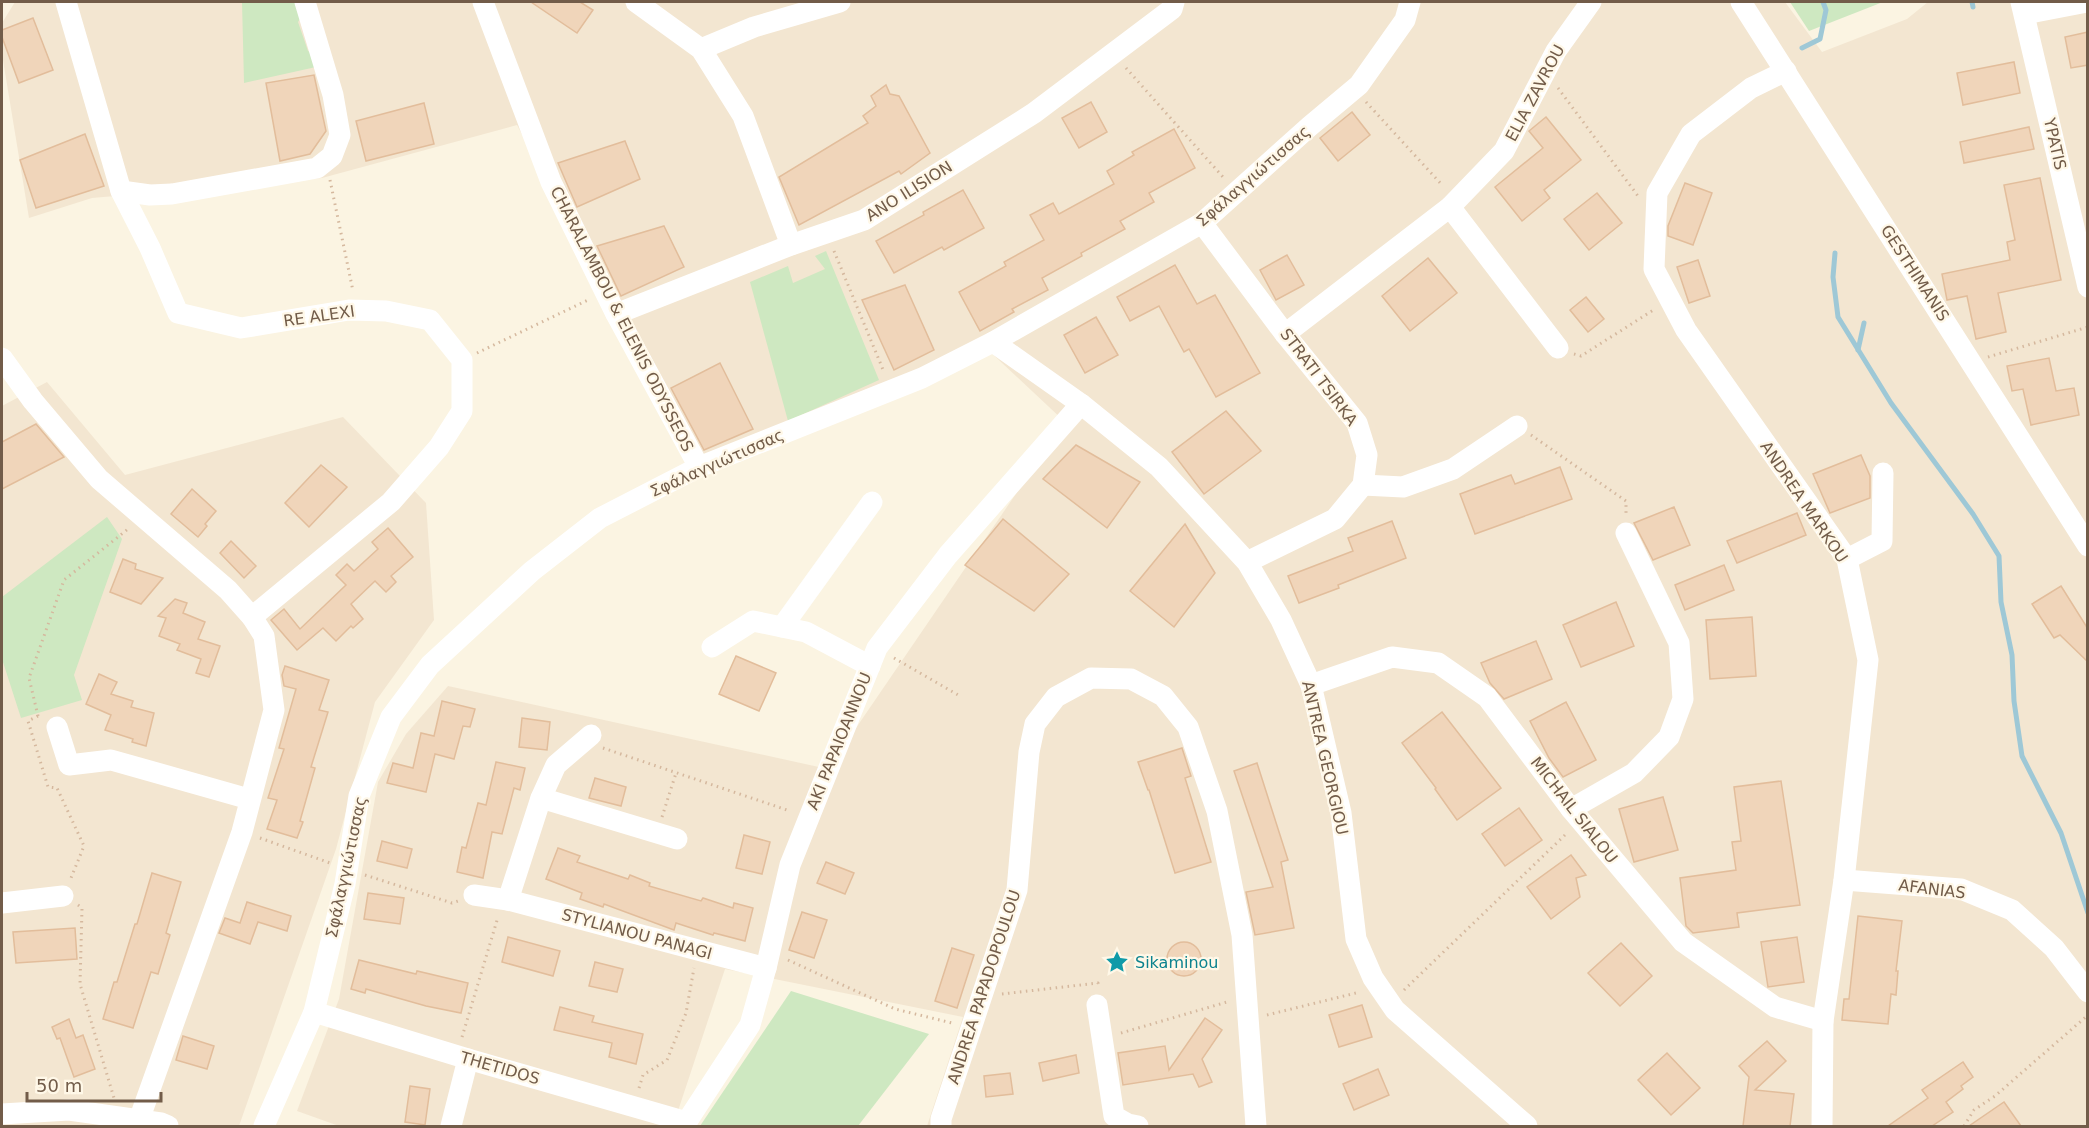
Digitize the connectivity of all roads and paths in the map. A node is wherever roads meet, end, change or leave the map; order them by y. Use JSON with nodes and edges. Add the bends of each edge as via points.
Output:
{"nodes":[{"id":1,"x":66,"y":2,"type":"edge"},
{"id":2,"x":305,"y":2,"type":"edge"},
{"id":3,"x":483,"y":2,"type":"edge"},
{"id":4,"x":636,"y":2,"type":"edge"},
{"id":5,"x":840,"y":2,"type":"edge"},
{"id":6,"x":1410,"y":2,"type":"edge"},
{"id":7,"x":1591,"y":2,"type":"edge"},
{"id":8,"x":1741,"y":2,"type":"edge"},
{"id":9,"x":2087,"y":2,"type":"edge"},
{"id":10,"x":1173,"y":5,"type":"edge"},
{"id":11,"x":2023,"y":8,"type":"edge"},
{"id":12,"x":701,"y":49,"type":"junction"},
{"id":13,"x":1113,"y":53,"type":"junction"},
{"id":14,"x":1786,"y":71,"type":"junction"},
{"id":15,"x":1545,"y":72,"type":"junction"},
{"id":16,"x":1354,"y":89,"type":"junction"},
{"id":17,"x":326,"y":160,"type":"junction"},
{"id":18,"x":121,"y":190,"type":"junction"},
{"id":19,"x":1236,"y":192,"type":"junction"},
{"id":20,"x":1657,"y":203,"type":"junction"},
{"id":21,"x":1453,"y":204,"type":"junction"},
{"id":22,"x":1202,"y":223,"type":"junction"},
{"id":23,"x":826,"y":232,"type":"junction"},
{"id":24,"x":792,"y":244,"type":"junction"},
{"id":25,"x":2088,"y":287,"type":"edge"},
{"id":26,"x":605,"y":292,"type":"junction"},
{"id":27,"x":1670,"y":299,"type":"junction"},
{"id":28,"x":357,"y":310,"type":"junction"},
{"id":29,"x":616,"y":314,"type":"junction"},
{"id":30,"x":2088,"y":327,"type":"edge"},
{"id":31,"x":1286,"y":334,"type":"junction"},
{"id":32,"x":993,"y":342,"type":"junction"},
{"id":33,"x":1558,"y":348,"type":"joint"},
{"id":34,"x":2,"y":358,"type":"edge"},
{"id":35,"x":462,"y":360,"type":"junction"},
{"id":36,"x":1972,"y":362,"type":"junction"},
{"id":37,"x":892,"y":390,"type":"junction"},
{"id":38,"x":1081,"y":404,"type":"junction"},
{"id":39,"x":1517,"y":426,"type":"joint"},
{"id":40,"x":699,"y":467,"type":"junction"},
{"id":41,"x":1883,"y":473,"type":"dead end"},
{"id":42,"x":1363,"y":485,"type":"junction"},
{"id":43,"x":872,"y":502,"type":"dead end"},
{"id":44,"x":144,"y":517,"type":"junction"},
{"id":45,"x":1626,"y":533,"type":"joint"},
{"id":46,"x":2085,"y":536,"type":"edge"},
{"id":47,"x":1847,"y":559,"type":"junction"},
{"id":48,"x":1247,"y":562,"type":"junction"},
{"id":49,"x":252,"y":617,"type":"junction"},
{"id":50,"x":782,"y":627,"type":"junction"},
{"id":51,"x":712,"y":647,"type":"dead end"},
{"id":52,"x":873,"y":657,"type":"junction"},
{"id":53,"x":1311,"y":685,"type":"junction"},
{"id":54,"x":960,"y":696,"type":"dead end"},
{"id":55,"x":57,"y":727,"type":"dead end"},
{"id":56,"x":587,"y":738,"type":"joint"},
{"id":57,"x":676,"y":772,"type":"junction"},
{"id":58,"x":541,"y":798,"type":"junction"},
{"id":59,"x":249,"y":800,"type":"junction"},
{"id":60,"x":1576,"y":815,"type":"junction"},
{"id":61,"x":809,"y":817,"type":"junction"},
{"id":62,"x":242,"y":832,"type":"junction"},
{"id":63,"x":667,"y":836,"type":"joint"},
{"id":64,"x":348,"y":870,"type":"junction"},
{"id":65,"x":1844,"y":880,"type":"junction"},
{"id":66,"x":474,"y":895,"type":"joint"},
{"id":67,"x":63,"y":896,"type":"junction"},
{"id":68,"x":506,"y":900,"type":"junction"},
{"id":69,"x":2,"y":903,"type":"edge"},
{"id":70,"x":696,"y":950,"type":"junction"},
{"id":71,"x":768,"y":960,"type":"junction"},
{"id":72,"x":2088,"y":992,"type":"edge"},
{"id":73,"x":1385,"y":995,"type":"junction"},
{"id":74,"x":982,"y":996,"type":"junction"},
{"id":75,"x":1246,"y":997,"type":"junction"},
{"id":76,"x":1097,"y":1005,"type":"joint"},
{"id":77,"x":314,"y":1012,"type":"junction"},
{"id":78,"x":2088,"y":1015,"type":"edge"},
{"id":79,"x":1248,"y":1020,"type":"junction"},
{"id":80,"x":1823,"y":1021,"type":"junction"},
{"id":81,"x":972,"y":1028,"type":"junction"},
{"id":82,"x":1103,"y":1038,"type":"junction"},
{"id":83,"x":462,"y":1057,"type":"junction"},
{"id":84,"x":634,"y":1107,"type":"junction"},
{"id":85,"x":2,"y":1114,"type":"edge"},
{"id":86,"x":129,"y":1119,"type":"junction"},
{"id":87,"x":685,"y":1124,"type":"edge"},
{"id":88,"x":168,"y":1126,"type":"edge"},
{"id":89,"x":264,"y":1126,"type":"edge"},
{"id":90,"x":451,"y":1126,"type":"edge"},
{"id":91,"x":941,"y":1126,"type":"edge"},
{"id":92,"x":1138,"y":1126,"type":"edge"},
{"id":93,"x":1256,"y":1126,"type":"edge"},
{"id":94,"x":1527,"y":1126,"type":"edge"},
{"id":95,"x":1822,"y":1126,"type":"edge"},
{"id":96,"x":1964,"y":1126,"type":"edge"}],
"edges":[{"from":1,"to":18,"type":"street","name":"RE ALEXI"},
{"from":2,"to":17,"type":"street","via":[[333,94],[340,135],[332,156]]},
{"from":3,"to":26,"type":"street","name":"CHARALAMBOU & ELENIS ODYSSEOS","via":[[551,182]]},
{"from":4,"to":12,"type":"street"},
{"from":5,"to":12,"type":"street","via":[[754,27]]},
{"from":6,"to":16,"type":"street","name":"Σφάλαγγιώτισσας","via":[[1405,20]]},
{"from":7,"to":15,"type":"street","name":"ELIA ZAVROU"},
{"from":8,"to":14,"type":"street","name":"GESTHIMANIS"},
{"from":9,"to":11,"type":"street"},
{"from":10,"to":13,"type":"street","name":"ANO ILISION"},
{"from":11,"to":25,"type":"street","name":"YPATIS"},
{"from":12,"to":24,"type":"street","via":[[743,116]]},
{"from":13,"to":19,"type":"path"},
{"from":13,"to":23,"type":"street","name":"ANO ILISION","via":[[1034,113],[864,220]]},
{"from":14,"to":20,"type":"street","name":"ANDREA MARKOU","via":[[1751,88],[1691,134],[1657,194]]},
{"from":14,"to":36,"type":"street","name":"GESTHIMANIS"},
{"from":15,"to":20,"type":"path","via":[[1638,195]]},
{"from":15,"to":21,"type":"street","name":"ELIA ZAVROU","via":[[1504,151]]},
{"from":16,"to":19,"type":"street","name":"Σφάλαγγιώτισσας"},
{"from":16,"to":21,"type":"path"},
{"from":17,"to":18,"type":"street","via":[[317,168],[172,194]]},
{"from":17,"to":28,"type":"path"},
{"from":18,"to":28,"type":"street","name":"RE ALEXI","via":[[178,313],[241,328]]},
{"from":19,"to":22,"type":"street","name":"Σφάλαγγιώτισσας"},
{"from":20,"to":27,"type":"street","name":"ANDREA MARKOU","via":[[1654,269]]},
{"from":21,"to":31,"type":"street","name":"ELIA ZAVROU"},
{"from":21,"to":33,"type":"street"},
{"from":22,"to":31,"type":"street","name":"STRATI TSIRKA"},
{"from":22,"to":32,"type":"street","name":"Σφάλαγγιώτισσας"},
{"from":23,"to":24,"type":"street","name":"ANO ILISION"},
{"from":23,"to":37,"type":"path"},
{"from":24,"to":29,"type":"street","name":"ANO ILISION"},
{"from":26,"to":29,"type":"street","name":"CHARALAMBOU & ELENIS ODYSSEOS"},
{"from":26,"to":35,"type":"path"},
{"from":27,"to":33,"type":"path","via":[[1581,356]]},
{"from":27,"to":47,"type":"street","name":"ANDREA MARKOU","via":[[1686,330]]},
{"from":28,"to":35,"type":"street","name":"RE ALEXI","via":[[430,320]]},
{"from":29,"to":40,"type":"street","name":"CHARALAMBOU & ELENIS ODYSSEOS"},
{"from":30,"to":36,"type":"path"},
{"from":31,"to":42,"type":"street","name":"STRATI TSIRKA","via":[[1357,423],[1367,454]]},
{"from":32,"to":37,"type":"street","name":"Σφάλαγγιώτισσας"},
{"from":32,"to":38,"type":"street","name":"ANTREA GEORGIOU"},
{"from":34,"to":44,"type":"street","via":[[99,479]]},
{"from":35,"to":49,"type":"street","via":[[462,411],[439,447],[391,502]]},
{"from":36,"to":46,"type":"street","name":"GESTHIMANIS"},
{"from":37,"to":40,"type":"street","name":"Σφάλαγγιώτισσας"},
{"from":38,"to":48,"type":"street","name":"ANTREA GEORGIOU","via":[[1159,467]]},
{"from":38,"to":52,"type":"street","name":"AKI PAPAIOANNOU","via":[[948,555]]},
{"from":39,"to":42,"type":"street","via":[[1453,469],[1403,487]]},
{"from":39,"to":45,"type":"path","via":[[1626,501]]},
{"from":40,"to":64,"type":"street","name":"Σφάλαγγιώτισσας","via":[[600,518],[532,571],[430,665],[391,717],[359,796]]},
{"from":41,"to":47,"type":"street","via":[[1882,541]]},
{"from":42,"to":48,"type":"street","via":[[1335,519]]},
{"from":43,"to":50,"type":"street"},
{"from":44,"to":49,"type":"street","via":[[228,590]]},
{"from":44,"to":67,"type":"path","via":[[64,580],[29,678],[38,716],[28,721],[48,787],[57,788],[84,846]]},
{"from":45,"to":60,"type":"street","via":[[1679,643],[1683,699],[1669,737],[1634,773]]},
{"from":47,"to":65,"type":"street","name":"ANDREA MARKOU","via":[[1868,660]]},
{"from":48,"to":53,"type":"street","name":"ANTREA GEORGIOU","via":[[1281,620]]},
{"from":49,"to":59,"type":"street","via":[[264,636],[274,710]]},
{"from":50,"to":51,"type":"street","via":[[753,621]]},
{"from":50,"to":52,"type":"street","via":[[807,632]]},
{"from":52,"to":54,"type":"path"},
{"from":52,"to":61,"type":"street","name":"AKI PAPAIOANNOU"},
{"from":53,"to":60,"type":"street","name":"MICHAIL SIALOU","via":[[1392,657],[1438,663],[1487,697]]},
{"from":53,"to":73,"type":"street","name":"ANTREA GEORGIOU","via":[[1341,813],[1356,939]]},
{"from":55,"to":59,"type":"street","via":[[69,765],[111,760]]},
{"from":56,"to":57,"type":"path"},
{"from":56,"to":58,"type":"street","via":[[556,765]]},
{"from":57,"to":61,"type":"path"},
{"from":57,"to":63,"type":"path"},
{"from":58,"to":63,"type":"street"},
{"from":58,"to":68,"type":"street"},
{"from":59,"to":62,"type":"street"},
{"from":60,"to":73,"type":"path"},
{"from":60,"to":80,"type":"street","name":"MICHAIL SIALOU","via":[[1683,942],[1776,1007]]},
{"from":61,"to":71,"type":"street","name":"AKI PAPAIOANNOU","via":[[790,865]]},
{"from":62,"to":64,"type":"path"},
{"from":62,"to":86,"type":"street"},
{"from":64,"to":66,"type":"path","via":[[452,903]]},
{"from":64,"to":77,"type":"street","name":"Σφάλαγγιώτισσας"},
{"from":65,"to":72,"type":"street","name":"AFANIAS","via":[[1961,889],[2012,910],[2054,948]]},
{"from":65,"to":80,"type":"street","name":"ANDREA MARKOU"},
{"from":66,"to":68,"type":"street","name":"STYLIANOU PANAGI"},
{"from":67,"to":69,"type":"street"},
{"from":67,"to":86,"type":"path","via":[[82,908],[80,984]]},
{"from":68,"to":70,"type":"street","name":"STYLIANOU PANAGI"},
{"from":68,"to":83,"type":"path"},
{"from":70,"to":71,"type":"street","name":"STYLIANOU PANAGI"},
{"from":70,"to":84,"type":"path","via":[[686,1013],[667,1060],[643,1075]]},
{"from":71,"to":81,"type":"path","via":[[895,1009]]},
{"from":71,"to":87,"type":"street","name":"AKI PAPAIOANNOU","via":[[750,1025]]},
{"from":73,"to":79,"type":"path"},
{"from":73,"to":94,"type":"street","name":"ANTREA GEORGIOU","via":[[1395,1010]]},
{"from":74,"to":75,"type":"street","name":"ANDREA PAPADOPOULOU","via":[[1017,890],[1035,724],[1056,697],[1091,678],[1131,679],[1163,696],[1188,727],[1217,811],[1242,935]]},
{"from":74,"to":76,"type":"path","via":[[1098,983]]},
{"from":74,"to":81,"type":"street","name":"ANDREA PAPADOPOULOU"},
{"from":75,"to":79,"type":"street","name":"ANDREA PAPADOPOULOU"},
{"from":75,"to":82,"type":"path"},
{"from":76,"to":82,"type":"street"},
{"from":77,"to":83,"type":"street","name":"THETIDOS"},
{"from":77,"to":89,"type":"street","name":"Σφάλαγγιώτισσας"},
{"from":78,"to":96,"type":"path","via":[[1974,1110]]},
{"from":79,"to":93,"type":"street","name":"ANDREA PAPADOPOULOU"},
{"from":80,"to":95,"type":"street","name":"ANDREA MARKOU"},
{"from":81,"to":91,"type":"street","name":"ANDREA PAPADOPOULOU"},
{"from":82,"to":92,"type":"street","via":[[1114,1116]]},
{"from":83,"to":84,"type":"street","name":"THETIDOS"},
{"from":83,"to":90,"type":"street"},
{"from":84,"to":87,"type":"street","name":"THETIDOS"},
{"from":85,"to":86,"type":"street","via":[[69,1110]]},
{"from":86,"to":88,"type":"street"}]}
